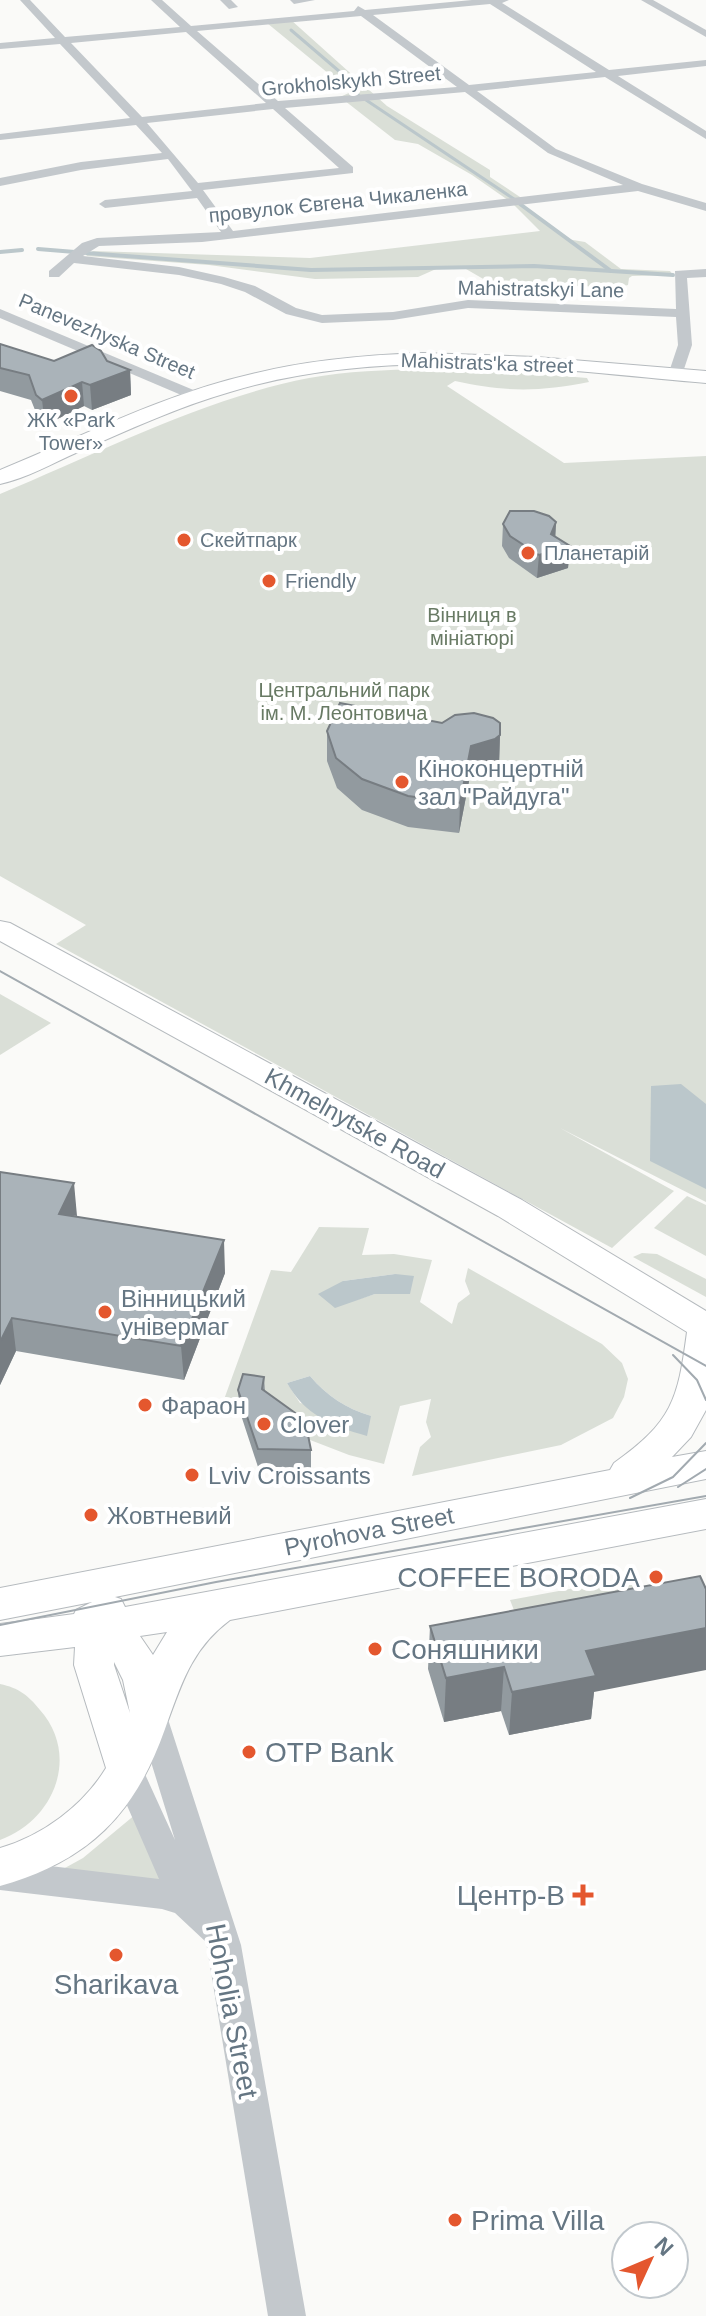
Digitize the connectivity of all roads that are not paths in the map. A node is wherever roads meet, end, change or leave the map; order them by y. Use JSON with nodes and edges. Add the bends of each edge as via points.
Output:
{"nodes":[{"id":1,"x":25,"y":0,"type":"edge"},
{"id":2,"x":156,"y":0,"type":"edge"},
{"id":3,"x":310,"y":0,"type":"edge"},
{"id":4,"x":346,"y":0,"type":"edge"},
{"id":5,"x":504,"y":0,"type":"edge"},
{"id":6,"x":646,"y":0,"type":"edge"},
{"id":7,"x":294,"y":1,"type":"edge"},
{"id":8,"x":491,"y":1,"type":"edge"},
{"id":9,"x":364,"y":14,"type":"junction"},
{"id":10,"x":191,"y":30,"type":"junction"},
{"id":11,"x":706,"y":34,"type":"edge"},
{"id":12,"x":63,"y":40,"type":"junction"},
{"id":13,"x":0,"y":46,"type":"edge"},
{"id":14,"x":706,"y":63,"type":"edge"},
{"id":15,"x":606,"y":74,"type":"junction"},
{"id":16,"x":467,"y":89,"type":"junction"},
{"id":17,"x":275,"y":105,"type":"junction"},
{"id":18,"x":138,"y":121,"type":"junction"},
{"id":19,"x":706,"y":136,"type":"edge"},
{"id":20,"x":0,"y":137,"type":"edge"},
{"id":21,"x":171,"y":155,"type":"junction"},
{"id":22,"x":0,"y":182,"type":"edge"},
{"id":23,"x":638,"y":187,"type":"junction"},
{"id":24,"x":197,"y":190,"type":"junction"},
{"id":25,"x":105,"y":204,"type":"dead end"},
{"id":26,"x":706,"y":207,"type":"edge"},
{"id":27,"x":230,"y":235,"type":"junction"},
{"id":28,"x":71,"y":259,"type":"junction"},
{"id":29,"x":706,"y":273,"type":"edge"},
{"id":30,"x":54,"y":274,"type":"dead end"},
{"id":31,"x":0,"y":313,"type":"edge"},
{"id":32,"x":684,"y":313,"type":"junction"},
{"id":33,"x":675,"y":375,"type":"junction"},
{"id":34,"x":706,"y":377,"type":"edge"},
{"id":35,"x":198,"y":397,"type":"junction"},
{"id":36,"x":0,"y":478,"type":"edge"},
{"id":37,"x":0,"y":929,"type":"edge"},
{"id":38,"x":706,"y":1319,"type":"edge"},
{"id":39,"x":706,"y":1465,"type":"edge"},
{"id":40,"x":614,"y":1482,"type":"junction"},
{"id":41,"x":706,"y":1514,"type":"edge"},
{"id":42,"x":125,"y":1580,"type":"junction"},
{"id":43,"x":38,"y":1596,"type":"junction"},
{"id":44,"x":0,"y":1604,"type":"edge"},
{"id":45,"x":222,"y":1606,"type":"junction"},
{"id":46,"x":0,"y":1640,"type":"edge"},
{"id":47,"x":98,"y":1646,"type":"junction"},
{"id":48,"x":151,"y":1713,"type":"junction"},
{"id":49,"x":128,"y":1771,"type":"junction"},
{"id":50,"x":0,"y":1867,"type":"edge"},
{"id":51,"x":0,"y":1875,"type":"edge"},
{"id":52,"x":186,"y":1902,"type":"junction"},
{"id":53,"x":219,"y":1932,"type":"junction"},
{"id":54,"x":287,"y":2316,"type":"edge"}],
"edges":[{"from":1,"to":12,"type":"street"},
{"from":2,"to":10,"type":"street"},
{"from":3,"to":7,"type":"street"},
{"from":4,"to":9,"type":"street"},
{"from":5,"to":8,"type":"street"},
{"from":6,"to":11,"type":"street"},
{"from":8,"to":9,"type":"street"},
{"from":8,"to":15,"type":"street"},
{"from":9,"to":10,"type":"street"},
{"from":9,"to":16,"type":"street"},
{"from":10,"to":12,"type":"street"},
{"from":10,"to":17,"type":"street"},
{"from":12,"to":13,"type":"street"},
{"from":12,"to":18,"type":"street"},
{"from":14,"to":15,"type":"street","name":"Grokholskykh Street"},
{"from":15,"to":16,"type":"street","name":"Grokholskykh Street"},
{"from":15,"to":19,"type":"street"},
{"from":16,"to":17,"type":"street","name":"Grokholskykh Street"},
{"from":16,"to":23,"type":"street","via":[[552,151]]},
{"from":17,"to":18,"type":"street","name":"Grokholskykh Street"},
{"from":17,"to":24,"type":"street","via":[[349,170]]},
{"from":18,"to":20,"type":"street","name":"Grokholskykh Street"},
{"from":18,"to":21,"type":"street"},
{"from":21,"to":22,"type":"street"},
{"from":21,"to":24,"type":"street"},
{"from":23,"to":26,"type":"street"},
{"from":23,"to":27,"type":"street","name":"провулок Євгена Чикаленка"},
{"from":24,"to":25,"type":"street"},
{"from":24,"to":27,"type":"street"},
{"from":27,"to":28,"type":"street","name":"провулок Євгена Чикаленка","via":[[97,242]]},
{"from":28,"to":30,"type":"street","name":"провулок Євгена Чикаленка"},
{"from":28,"to":32,"type":"street","name":"Mahistratskyi Lane","via":[[224,281],[322,319],[393,316],[468,304]]},
{"from":29,"to":32,"type":"street","via":[[680,274]]},
{"from":31,"to":35,"type":"street","name":"Panevezhyska Street"},
{"from":32,"to":33,"type":"street","via":[[685,345]]},
{"from":33,"to":34,"type":"main road","name":"Mahistrats'ka street"},
{"from":33,"to":35,"type":"main road","name":"Mahistrats'ka street","via":[[481,359],[391,359],[276,374]]},
{"from":35,"to":36,"type":"main road","name":"Mahistrats'ka street"},
{"from":37,"to":38,"type":"main road","name":"Khmelnytske Road"},
{"from":38,"to":40,"type":"main road","via":[[687,1417],[657,1453]]},
{"from":39,"to":40,"type":"main road","name":"Pyrohova Street"},
{"from":40,"to":42,"type":"main road","name":"Pyrohova Street"},
{"from":41,"to":45,"type":"main road","name":"Pyrohova Street"},
{"from":42,"to":43,"type":"main road","name":"Pyrohova Street"},
{"from":42,"to":47,"type":"main road","via":[[110,1602]]},
{"from":43,"to":44,"type":"main road","name":"Pyrohova Street"},
{"from":43,"to":47,"type":"main road"},
{"from":45,"to":47,"type":"main road","name":"Pyrohova Street"},
{"from":45,"to":48,"type":"main road","name":"Pyrohova Street","via":[[181,1638]]},
{"from":46,"to":47,"type":"main road","via":[[41,1635],[73,1647]]},
{"from":47,"to":48,"type":"main road","via":[[122,1641],[135,1655]]},
{"from":47,"to":49,"type":"main road"},
{"from":48,"to":49,"type":"main road","name":"Pyrohova Street"},
{"from":48,"to":53,"type":"street","name":"Hoholia Street"},
{"from":49,"to":50,"type":"main road","name":"Pyrohova Street","via":[[58,1843]]},
{"from":49,"to":52,"type":"street","name":"Hoholia Street"},
{"from":51,"to":52,"type":"street","via":[[162,1894]]},
{"from":52,"to":53,"type":"street"},
{"from":53,"to":54,"type":"street","name":"Hoholia Street"}]}
